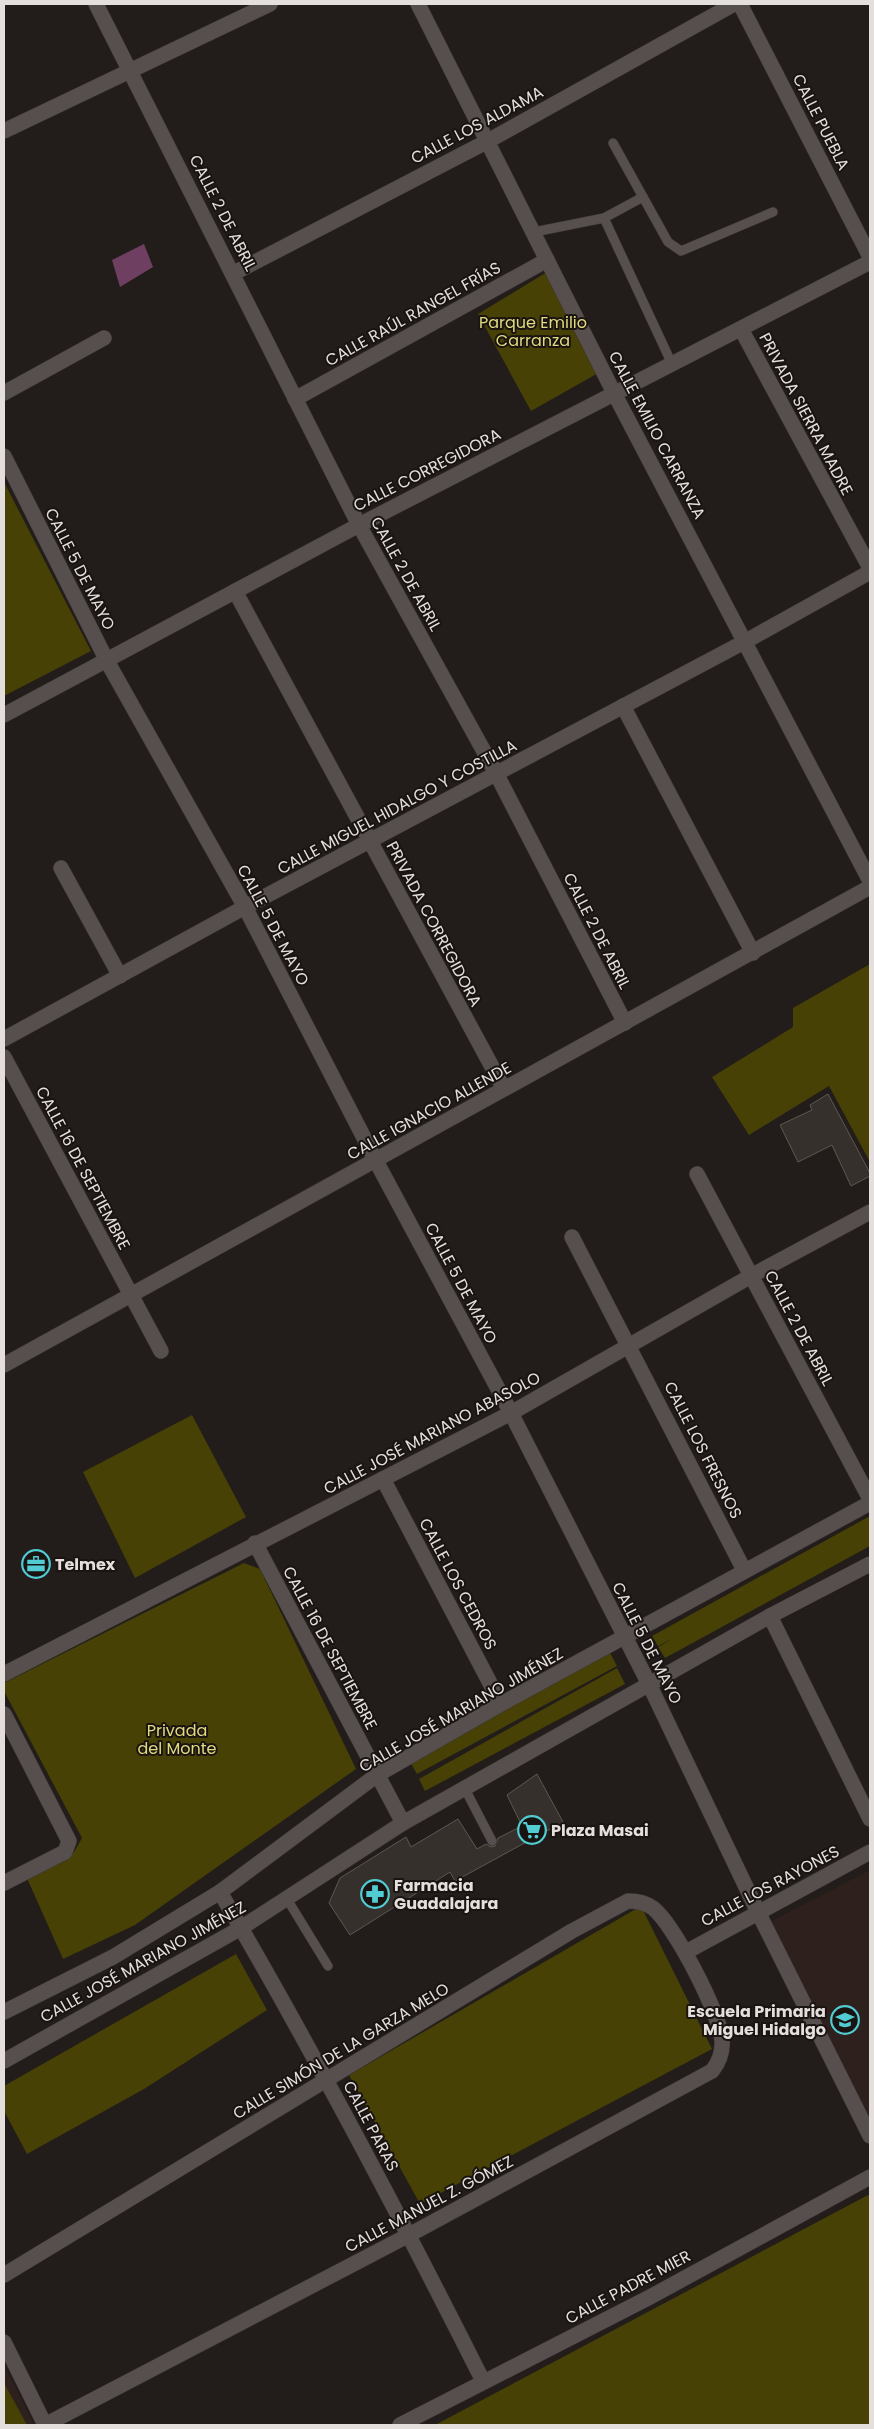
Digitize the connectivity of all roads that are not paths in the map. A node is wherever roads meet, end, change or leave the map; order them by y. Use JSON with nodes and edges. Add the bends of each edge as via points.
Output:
{"nodes":[{"id":1,"x":96,"y":4,"type":"edge"},
{"id":2,"x":270,"y":4,"type":"edge"},
{"id":3,"x":418,"y":4,"type":"edge"},
{"id":4,"x":734,"y":4,"type":"edge"},
{"id":5,"x":740,"y":4,"type":"edge"},
{"id":6,"x":130,"y":70,"type":"junction"},
{"id":7,"x":4,"y":131,"type":"edge"},
{"id":8,"x":488,"y":140,"type":"junction"},
{"id":9,"x":613,"y":143,"type":"dead end"},
{"id":10,"x":643,"y":196,"type":"junction"},
{"id":11,"x":773,"y":212,"type":"dead end"},
{"id":12,"x":604,"y":218,"type":"junction"},
{"id":13,"x":534,"y":232,"type":"junction"},
{"id":14,"x":870,"y":257,"type":"edge"},
{"id":15,"x":547,"y":260,"type":"junction"},
{"id":16,"x":870,"y":262,"type":"edge"},
{"id":17,"x":234,"y":273,"type":"junction"},
{"id":18,"x":740,"y":329,"type":"junction"},
{"id":19,"x":104,"y":338,"type":"dead end"},
{"id":20,"x":672,"y":364,"type":"junction"},
{"id":21,"x":614,"y":392,"type":"junction"},
{"id":22,"x":4,"y":393,"type":"edge"},
{"id":23,"x":295,"y":399,"type":"junction"},
{"id":24,"x":4,"y":456,"type":"edge"},
{"id":25,"x":359,"y":525,"type":"junction"},
{"id":26,"x":870,"y":568,"type":"edge"},
{"id":27,"x":870,"y":572,"type":"edge"},
{"id":28,"x":234,"y":591,"type":"junction"},
{"id":29,"x":746,"y":641,"type":"junction"},
{"id":30,"x":107,"y":661,"type":"junction"},
{"id":31,"x":623,"y":706,"type":"junction"},
{"id":32,"x":4,"y":715,"type":"edge"},
{"id":33,"x":497,"y":775,"type":"junction"},
{"id":34,"x":370,"y":842,"type":"junction"},
{"id":35,"x":61,"y":868,"type":"dead end"},
{"id":36,"x":870,"y":881,"type":"edge"},
{"id":37,"x":870,"y":887,"type":"edge"},
{"id":38,"x":245,"y":907,"type":"junction"},
{"id":39,"x":753,"y":953,"type":"junction"},
{"id":40,"x":120,"y":976,"type":"junction"},
{"id":41,"x":625,"y":1023,"type":"junction"},
{"id":42,"x":4,"y":1039,"type":"edge"},
{"id":43,"x":4,"y":1057,"type":"edge"},
{"id":44,"x":504,"y":1089,"type":"junction"},
{"id":45,"x":376,"y":1161,"type":"junction"},
{"id":46,"x":696,"y":1174,"type":"dead end"},
{"id":47,"x":870,"y":1212,"type":"edge"},
{"id":48,"x":572,"y":1237,"type":"dead end"},
{"id":49,"x":751,"y":1276,"type":"junction"},
{"id":50,"x":132,"y":1295,"type":"junction"},
{"id":51,"x":630,"y":1345,"type":"junction"},
{"id":52,"x":161,"y":1351,"type":"dead end"},
{"id":53,"x":4,"y":1365,"type":"edge"},
{"id":54,"x":511,"y":1413,"type":"junction"},
{"id":55,"x":383,"y":1479,"type":"junction"},
{"id":56,"x":870,"y":1501,"type":"edge"},
{"id":57,"x":255,"y":1543,"type":"junction"},
{"id":58,"x":870,"y":1564,"type":"edge"},
{"id":59,"x":744,"y":1570,"type":"junction"},
{"id":60,"x":770,"y":1616,"type":"junction"},
{"id":61,"x":624,"y":1637,"type":"junction"},
{"id":62,"x":4,"y":1674,"type":"edge"},
{"id":63,"x":649,"y":1684,"type":"junction"},
{"id":64,"x":501,"y":1704,"type":"junction"},
{"id":65,"x":4,"y":1714,"type":"edge"},
{"id":66,"x":377,"y":1775,"type":"junction"},
{"id":67,"x":465,"y":1789,"type":"junction"},
{"id":68,"x":870,"y":1819,"type":"edge"},
{"id":69,"x":403,"y":1823,"type":"junction"},
{"id":70,"x":492,"y":1841,"type":"dead end"},
{"id":71,"x":870,"y":1852,"type":"edge"},
{"id":72,"x":4,"y":1883,"type":"edge"},
{"id":73,"x":220,"y":1892,"type":"junction"},
{"id":74,"x":287,"y":1899,"type":"junction"},
{"id":75,"x":758,"y":1912,"type":"junction"},
{"id":76,"x":241,"y":1928,"type":"junction"},
{"id":77,"x":686,"y":1952,"type":"junction"},
{"id":78,"x":328,"y":1966,"type":"dead end"},
{"id":79,"x":4,"y":2012,"type":"edge"},
{"id":80,"x":4,"y":2061,"type":"edge"},
{"id":81,"x":327,"y":2080,"type":"junction"},
{"id":82,"x":870,"y":2136,"type":"edge"},
{"id":83,"x":870,"y":2177,"type":"edge"},
{"id":84,"x":409,"y":2235,"type":"junction"},
{"id":85,"x":4,"y":2275,"type":"edge"},
{"id":86,"x":4,"y":2342,"type":"edge"},
{"id":87,"x":483,"y":2381,"type":"junction"},
{"id":88,"x":45,"y":2425,"type":"edge"},
{"id":89,"x":400,"y":2425,"type":"edge"}],
"edges":[{"from":1,"to":6,"type":"street","name":"CALLE 2 DE ABRIL"},
{"from":2,"to":6,"type":"street"},
{"from":3,"to":8,"type":"street","name":"CALLE EMILIO CARRANZA"},
{"from":4,"to":8,"type":"street","name":"CALLE LOS ALDAMA"},
{"from":5,"to":14,"type":"street","name":"CALLE PUEBLA"},
{"from":6,"to":7,"type":"street"},
{"from":6,"to":17,"type":"street","name":"CALLE 2 DE ABRIL"},
{"from":8,"to":13,"type":"street","name":"CALLE EMILIO CARRANZA"},
{"from":8,"to":17,"type":"street","name":"CALLE LOS ALDAMA"},
{"from":9,"to":10,"type":"lane"},
{"from":10,"to":11,"type":"lane","via":[[668,242],[681,251]]},
{"from":10,"to":12,"type":"lane"},
{"from":12,"to":13,"type":"lane"},
{"from":12,"to":20,"type":"lane"},
{"from":13,"to":15,"type":"street","name":"CALLE EMILIO CARRANZA"},
{"from":15,"to":21,"type":"street","name":"CALLE EMILIO CARRANZA"},
{"from":15,"to":23,"type":"street","name":"CALLE RAÚL RANGEL FRÍAS"},
{"from":16,"to":18,"type":"street","name":"CALLE CORREGIDORA"},
{"from":17,"to":23,"type":"street","name":"CALLE 2 DE ABRIL"},
{"from":18,"to":20,"type":"street","name":"CALLE CORREGIDORA"},
{"from":18,"to":26,"type":"street","name":"PRIVADA SIERRA MADRE"},
{"from":19,"to":22,"type":"street"},
{"from":20,"to":21,"type":"street","name":"CALLE CORREGIDORA"},
{"from":21,"to":25,"type":"street","name":"CALLE CORREGIDORA"},
{"from":21,"to":29,"type":"street","name":"CALLE EMILIO CARRANZA"},
{"from":23,"to":25,"type":"street","name":"CALLE 2 DE ABRIL"},
{"from":24,"to":30,"type":"street","name":"CALLE 5 DE MAYO"},
{"from":25,"to":28,"type":"street","name":"CALLE CORREGIDORA"},
{"from":25,"to":33,"type":"street","name":"CALLE 2 DE ABRIL"},
{"from":27,"to":29,"type":"street","name":"CALLE MIGUEL HIDALGO Y COSTILLA"},
{"from":28,"to":30,"type":"street","name":"CALLE CORREGIDORA"},
{"from":28,"to":34,"type":"street","name":"PRIVADA CORREGIDORA"},
{"from":29,"to":31,"type":"street","name":"CALLE MIGUEL HIDALGO Y COSTILLA"},
{"from":29,"to":36,"type":"street","name":"CALLE EMILIO CARRANZA"},
{"from":30,"to":32,"type":"street","name":"CALLE CORREGIDORA"},
{"from":30,"to":38,"type":"street","name":"CALLE 5 DE MAYO"},
{"from":31,"to":33,"type":"street","name":"CALLE MIGUEL HIDALGO Y COSTILLA"},
{"from":31,"to":39,"type":"street"},
{"from":33,"to":34,"type":"street","name":"CALLE MIGUEL HIDALGO Y COSTILLA"},
{"from":33,"to":41,"type":"street","name":"CALLE 2 DE ABRIL"},
{"from":34,"to":38,"type":"street","name":"CALLE MIGUEL HIDALGO Y COSTILLA"},
{"from":34,"to":44,"type":"street","name":"PRIVADA CORREGIDORA"},
{"from":35,"to":40,"type":"street"},
{"from":37,"to":39,"type":"street","name":"CALLE IGNACIO ALLENDE"},
{"from":38,"to":40,"type":"street","name":"CALLE MIGUEL HIDALGO Y COSTILLA"},
{"from":38,"to":45,"type":"street","name":"CALLE 5 DE MAYO"},
{"from":39,"to":41,"type":"street","name":"CALLE IGNACIO ALLENDE"},
{"from":40,"to":42,"type":"street","name":"CALLE MIGUEL HIDALGO Y COSTILLA"},
{"from":41,"to":44,"type":"street","name":"CALLE IGNACIO ALLENDE"},
{"from":43,"to":50,"type":"street","name":"CALLE 16 DE SEPTIEMBRE"},
{"from":44,"to":45,"type":"street","name":"CALLE IGNACIO ALLENDE"},
{"from":45,"to":50,"type":"street","name":"CALLE IGNACIO ALLENDE"},
{"from":45,"to":54,"type":"street","name":"CALLE 5 DE MAYO"},
{"from":46,"to":49,"type":"street","name":"CALLE 2 DE ABRIL"},
{"from":47,"to":49,"type":"street","name":"CALLE JOSÉ MARIANO ABASOLO"},
{"from":48,"to":51,"type":"street","name":"CALLE LOS FRESNOS"},
{"from":49,"to":51,"type":"street","name":"CALLE JOSÉ MARIANO ABASOLO"},
{"from":49,"to":56,"type":"street","name":"CALLE 2 DE ABRIL"},
{"from":50,"to":52,"type":"street","name":"CALLE 16 DE SEPTIEMBRE"},
{"from":50,"to":53,"type":"street","name":"CALLE IGNACIO ALLENDE"},
{"from":51,"to":54,"type":"street","name":"CALLE JOSÉ MARIANO ABASOLO"},
{"from":51,"to":59,"type":"street","name":"CALLE LOS FRESNOS"},
{"from":54,"to":55,"type":"street","name":"CALLE JOSÉ MARIANO ABASOLO"},
{"from":54,"to":61,"type":"street","name":"CALLE 5 DE MAYO"},
{"from":55,"to":57,"type":"street","name":"CALLE JOSÉ MARIANO ABASOLO"},
{"from":55,"to":64,"type":"street","name":"CALLE LOS CEDROS"},
{"from":56,"to":59,"type":"street","name":"CALLE JOSÉ MARIANO JIMÉNEZ"},
{"from":57,"to":62,"type":"street","name":"CALLE JOSÉ MARIANO ABASOLO"},
{"from":57,"to":66,"type":"street","name":"CALLE 16 DE SEPTIEMBRE"},
{"from":58,"to":60,"type":"street","name":"CALLE JOSÉ MARIANO JIMÉNEZ"},
{"from":59,"to":61,"type":"street","name":"CALLE JOSÉ MARIANO JIMÉNEZ"},
{"from":60,"to":63,"type":"street","name":"CALLE JOSÉ MARIANO JIMÉNEZ"},
{"from":60,"to":68,"type":"street"},
{"from":61,"to":63,"type":"street","name":"CALLE 5 DE MAYO"},
{"from":61,"to":64,"type":"street","name":"CALLE JOSÉ MARIANO JIMÉNEZ"},
{"from":63,"to":67,"type":"street","name":"CALLE JOSÉ MARIANO JIMÉNEZ"},
{"from":63,"to":75,"type":"street","name":"CALLE 5 DE MAYO"},
{"from":64,"to":66,"type":"street","name":"CALLE JOSÉ MARIANO JIMÉNEZ"},
{"from":65,"to":72,"type":"street","via":[[70,1840],[65,1852]]},
{"from":66,"to":69,"type":"street","name":"CALLE 16 DE SEPTIEMBRE"},
{"from":66,"to":73,"type":"street","name":"CALLE JOSÉ MARIANO JIMÉNEZ"},
{"from":67,"to":69,"type":"street","name":"CALLE JOSÉ MARIANO JIMÉNEZ"},
{"from":67,"to":70,"type":"lane"},
{"from":69,"to":74,"type":"street","name":"CALLE JOSÉ MARIANO JIMÉNEZ"},
{"from":71,"to":75,"type":"street","name":"CALLE LOS RAYONES"},
{"from":73,"to":76,"type":"street","name":"CALLE PARAS"},
{"from":73,"to":79,"type":"street","name":"CALLE JOSÉ MARIANO JIMÉNEZ","via":[[113,1957]]},
{"from":74,"to":76,"type":"street","name":"CALLE JOSÉ MARIANO JIMÉNEZ"},
{"from":74,"to":78,"type":"lane"},
{"from":75,"to":77,"type":"street","name":"CALLE LOS RAYONES"},
{"from":75,"to":82,"type":"street","name":"CALLE 5 DE MAYO"},
{"from":76,"to":80,"type":"street","name":"CALLE JOSÉ MARIANO JIMÉNEZ"},
{"from":76,"to":81,"type":"street","name":"CALLE PARAS"},
{"from":77,"to":81,"type":"street","name":"CALLE SIMÓN DE LA GARZA MELO","via":[[653,1908],[638,1901],[628,1902],[572,1931]]},
{"from":77,"to":84,"type":"street","name":"CALLE MANUEL Z. GÓMEZ","via":[[722,2038],[721,2056],[712,2071]]},
{"from":81,"to":84,"type":"street","name":"CALLE PARAS"},
{"from":81,"to":85,"type":"street","name":"CALLE SIMÓN DE LA GARZA MELO"},
{"from":83,"to":87,"type":"street","name":"CALLE PADRE MIER","via":[[650,2297]]},
{"from":84,"to":87,"type":"street","name":"CALLE PARAS"},
{"from":84,"to":88,"type":"street","name":"CALLE MANUEL Z. GÓMEZ"},
{"from":86,"to":88,"type":"street"},
{"from":87,"to":89,"type":"street","name":"CALLE PADRE MIER"}]}
